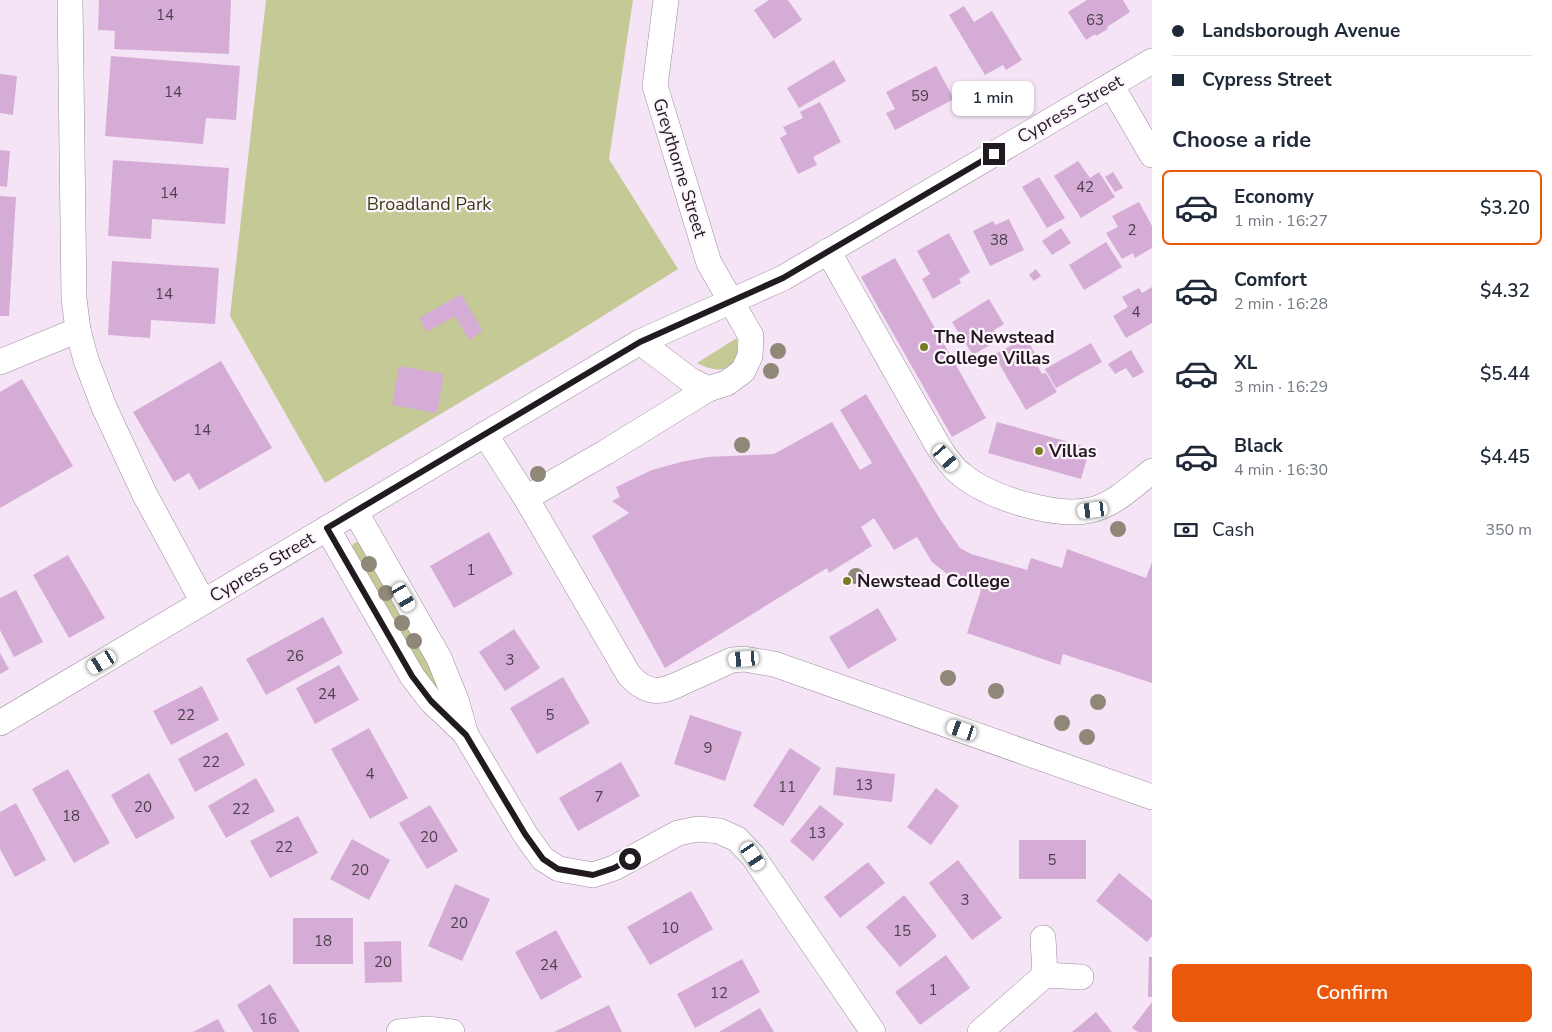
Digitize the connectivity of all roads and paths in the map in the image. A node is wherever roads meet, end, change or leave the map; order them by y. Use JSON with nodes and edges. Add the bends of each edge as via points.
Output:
{"nodes":[{"id":1,"x":70,"y":0,"type":"edge"},
{"id":2,"x":666,"y":0,"type":"edge"},
{"id":3,"x":1152,"y":61,"type":"edge"},
{"id":4,"x":1111,"y":85,"type":"junction"},
{"id":5,"x":1152,"y":156,"type":"edge"},
{"id":6,"x":828,"y":251,"type":"junction"},
{"id":7,"x":730,"y":302,"type":"junction"},
{"id":8,"x":78,"y":330,"type":"junction"},
{"id":9,"x":640,"y":342,"type":"junction"},
{"id":10,"x":0,"y":362,"type":"edge"},
{"id":11,"x":708,"y":389,"type":"junction"},
{"id":12,"x":485,"y":434,"type":"junction"},
{"id":13,"x":1152,"y":471,"type":"edge"},
{"id":14,"x":526,"y":498,"type":"junction"},
{"id":15,"x":355,"y":512,"type":"junction"},
{"id":16,"x":327,"y":528,"type":"junction"},
{"id":17,"x":203,"y":602,"type":"junction"},
{"id":18,"x":0,"y":723,"type":"edge"},
{"id":19,"x":466,"y":735,"type":"junction"},
{"id":20,"x":1152,"y":797,"type":"edge"},
{"id":21,"x":1043,"y":938,"type":"dead end"},
{"id":22,"x":1045,"y":974,"type":"junction"},
{"id":23,"x":1081,"y":977,"type":"dead end"},
{"id":24,"x":399,"y":1032,"type":"edge"},
{"id":25,"x":452,"y":1032,"type":"edge"},
{"id":26,"x":873,"y":1032,"type":"edge"},
{"id":27,"x":980,"y":1032,"type":"edge"}],
"edges":[{"from":1,"to":8,"type":"street","via":[[74,289]]},
{"from":2,"to":7,"type":"street","name":"Greythorne Street","via":[[655,86],[710,263]]},
{"from":3,"to":4,"type":"street","name":"Cypress Street"},
{"from":4,"to":5,"type":"street"},
{"from":4,"to":6,"type":"street","name":"Cypress Street"},
{"from":6,"to":7,"type":"street","name":"Cypress Street","via":[[783,278]]},
{"from":6,"to":13,"type":"street","via":[[938,446],[961,475],[998,496],[1045,510],[1070,513],[1093,510],[1115,500]]},
{"from":7,"to":9,"type":"street","name":"Cypress Street"},
{"from":7,"to":11,"type":"street","name":"Greythorne Street","via":[[751,336],[750,356],[744,371],[727,383]]},
{"from":8,"to":10,"type":"street"},
{"from":8,"to":17,"type":"street","via":[[104,407],[145,495]]},
{"from":9,"to":11,"type":"street","via":[[690,380]]},
{"from":9,"to":12,"type":"street","name":"Cypress Street"},
{"from":11,"to":14,"type":"street","name":"Greythorne Street"},
{"from":12,"to":14,"type":"street"},
{"from":12,"to":15,"type":"street","name":"Cypress Street"},
{"from":14,"to":20,"type":"street","via":[[629,675],[638,685],[668,690],[732,660],[774,664]]},
{"from":15,"to":16,"type":"street","name":"Cypress Street"},
{"from":15,"to":19,"type":"street","via":[[439,658]]},
{"from":16,"to":17,"type":"street","name":"Cypress Street"},
{"from":16,"to":19,"type":"street","via":[[412,676],[431,701]]},
{"from":17,"to":18,"type":"street","name":"Cypress Street"},
{"from":19,"to":26,"type":"street","via":[[525,834],[543,859],[558,869],[593,875],[614,868],[678,833],[698,829],[719,832],[737,840],[753,856]]},
{"from":21,"to":22,"type":"street"},
{"from":22,"to":23,"type":"street"},
{"from":22,"to":27,"type":"street"},
{"from":24,"to":25,"type":"street","via":[[427,1029]]}]}
